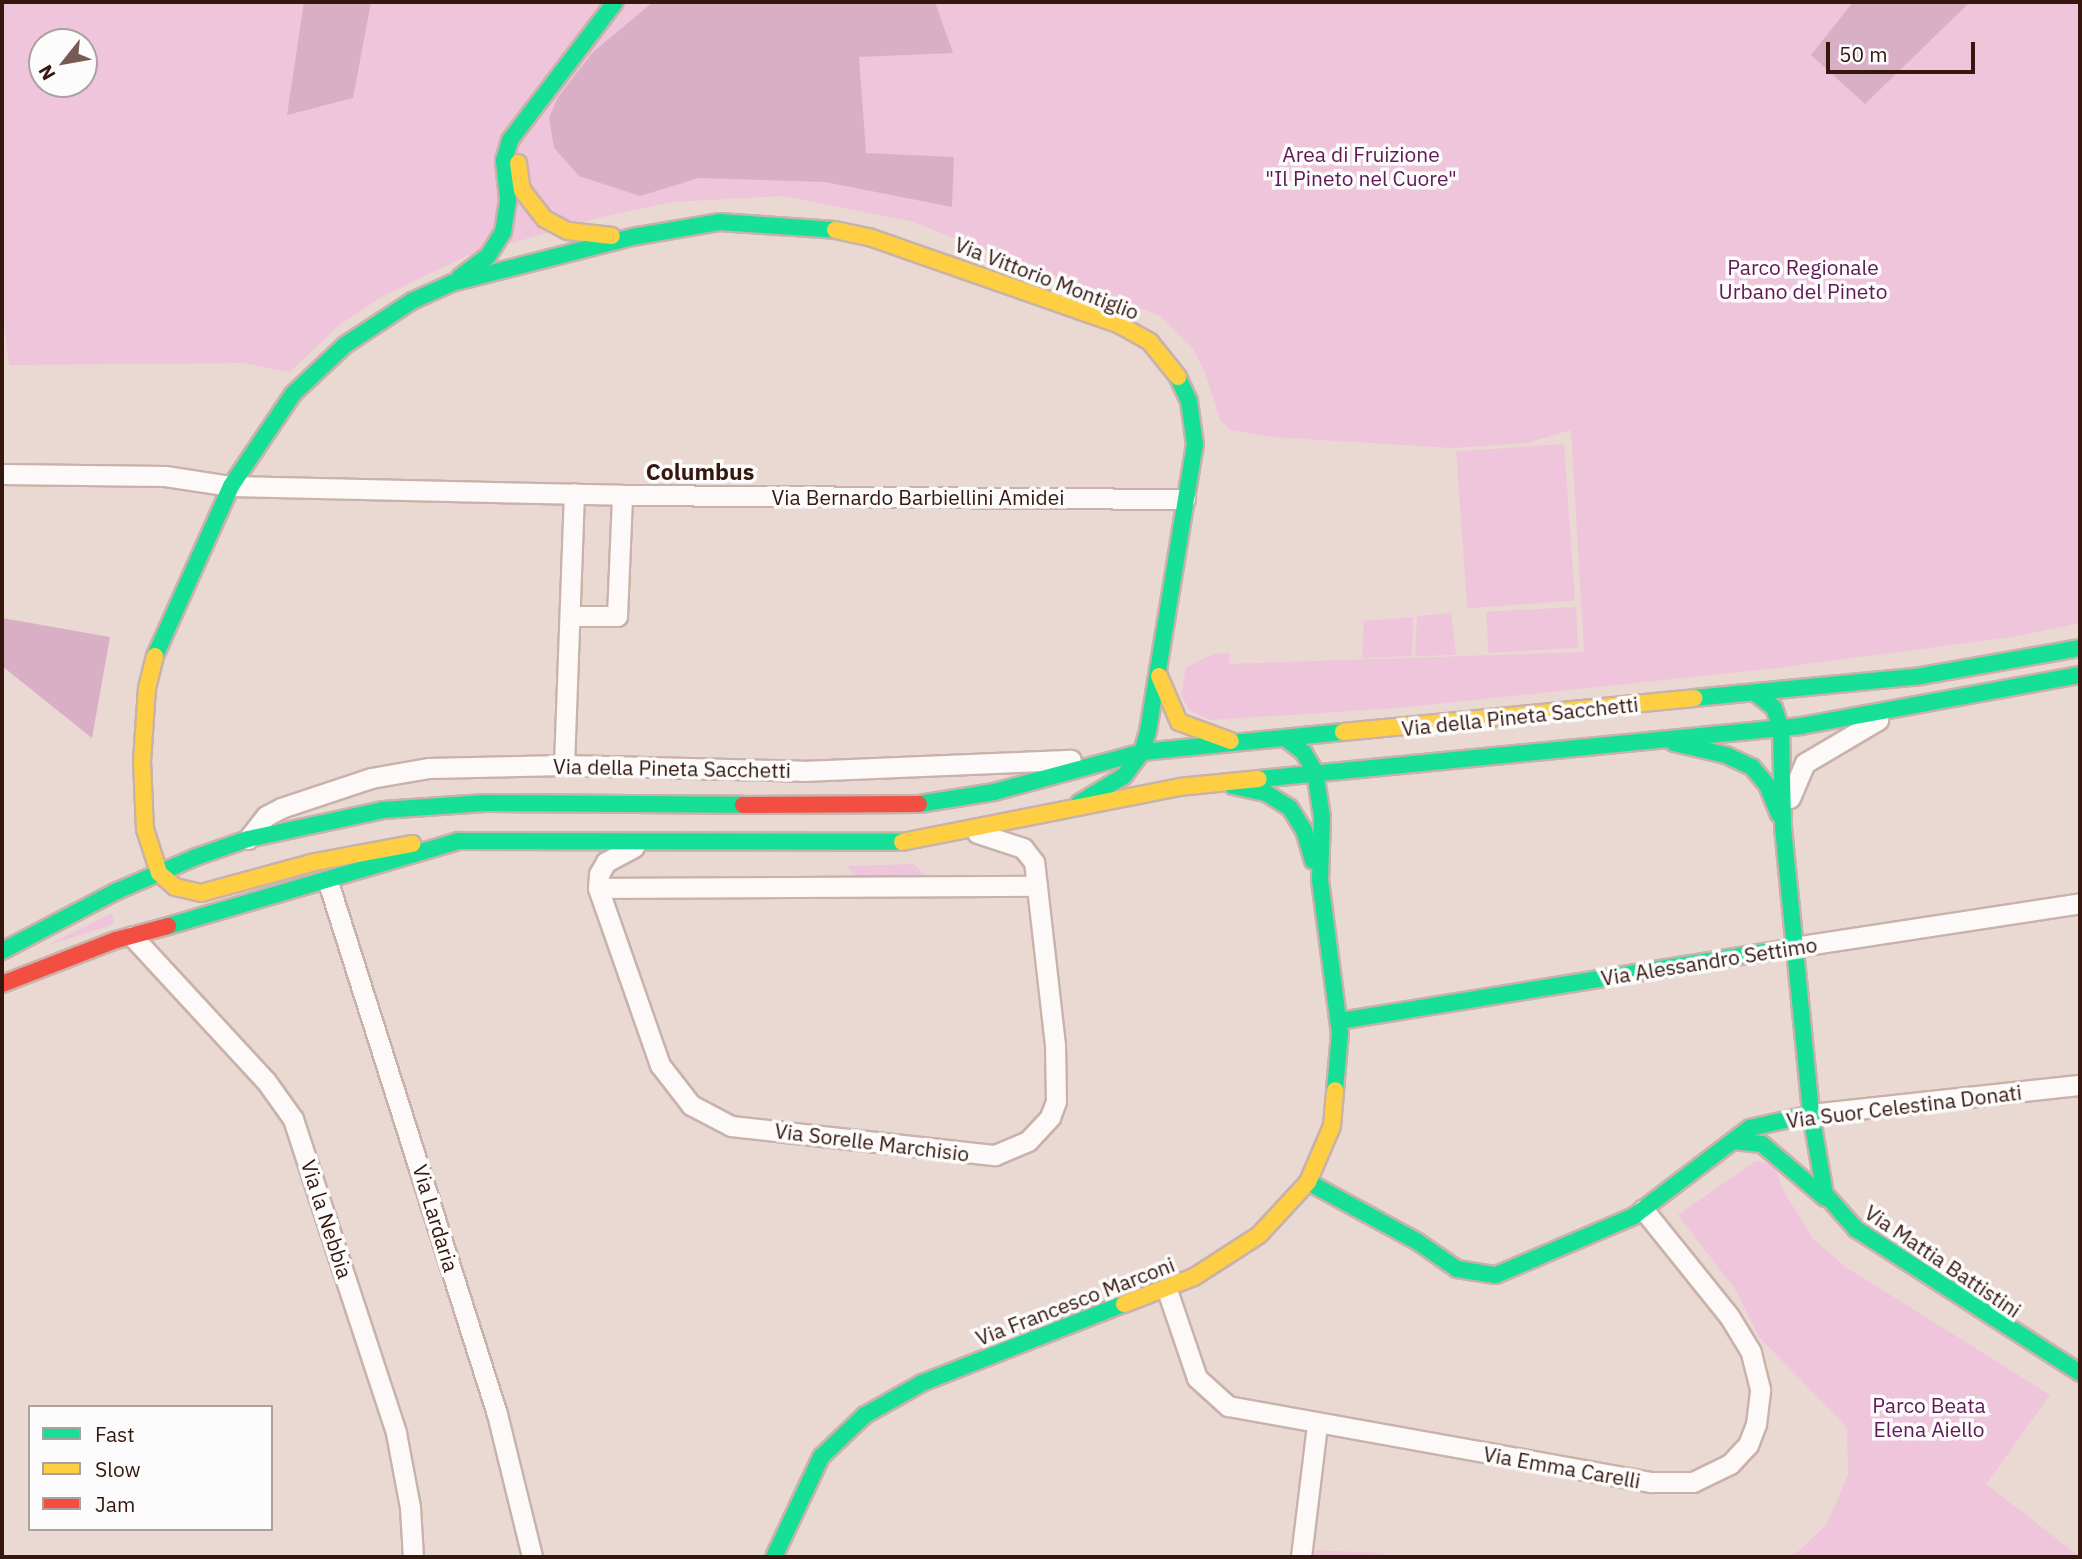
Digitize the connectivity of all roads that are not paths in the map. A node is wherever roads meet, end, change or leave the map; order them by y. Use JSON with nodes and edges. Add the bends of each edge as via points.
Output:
{"nodes":[{"id":1,"x":615,"y":2,"type":"edge"},
{"id":2,"x":520,"y":128,"type":"junction"},
{"id":3,"x":632,"y":237,"type":"junction"},
{"id":4,"x":452,"y":283,"type":"junction"},
{"id":5,"x":2,"y":474,"type":"edge"},
{"id":6,"x":231,"y":486,"type":"junction"},
{"id":7,"x":574,"y":493,"type":"junction"},
{"id":8,"x":622,"y":495,"type":"junction"},
{"id":9,"x":1185,"y":499,"type":"junction"},
{"id":10,"x":570,"y":616,"type":"junction"},
{"id":11,"x":2080,"y":648,"type":"edge"},
{"id":12,"x":1157,"y":670,"type":"junction"},
{"id":13,"x":2080,"y":675,"type":"edge"},
{"id":14,"x":1755,"y":693,"type":"junction"},
{"id":15,"x":1892,"y":713,"type":"junction"},
{"id":16,"x":1781,"y":728,"type":"junction"},
{"id":17,"x":1284,"y":738,"type":"junction"},
{"id":18,"x":1668,"y":741,"type":"junction"},
{"id":19,"x":1239,"y":743,"type":"junction"},
{"id":20,"x":1142,"y":752,"type":"junction"},
{"id":21,"x":1114,"y":757,"type":"junction"},
{"id":22,"x":564,"y":765,"type":"junction"},
{"id":23,"x":1315,"y":772,"type":"junction"},
{"id":24,"x":1203,"y":785,"type":"junction"},
{"id":25,"x":1055,"y":816,"type":"junction"},
{"id":26,"x":1783,"y":827,"type":"junction"},
{"id":27,"x":977,"y":833,"type":"junction"},
{"id":28,"x":248,"y":839,"type":"junction"},
{"id":29,"x":458,"y":841,"type":"junction"},
{"id":30,"x":650,"y":843,"type":"junction"},
{"id":31,"x":159,"y":873,"type":"junction"},
{"id":32,"x":1320,"y":880,"type":"junction"},
{"id":33,"x":328,"y":882,"type":"junction"},
{"id":34,"x":1037,"y":886,"type":"junction"},
{"id":35,"x":598,"y":888,"type":"junction"},
{"id":36,"x":2080,"y":903,"type":"edge"},
{"id":37,"x":132,"y":936,"type":"junction"},
{"id":38,"x":1794,"y":947,"type":"junction"},
{"id":39,"x":2,"y":951,"type":"edge"},
{"id":40,"x":2,"y":984,"type":"edge"},
{"id":41,"x":1339,"y":1021,"type":"junction"},
{"id":42,"x":2080,"y":1085,"type":"edge"},
{"id":43,"x":1811,"y":1114,"type":"junction"},
{"id":44,"x":1733,"y":1141,"type":"junction"},
{"id":45,"x":1308,"y":1182,"type":"junction"},
{"id":46,"x":1828,"y":1201,"type":"junction"},
{"id":47,"x":1643,"y":1209,"type":"junction"},
{"id":48,"x":1167,"y":1290,"type":"junction"},
{"id":49,"x":2080,"y":1373,"type":"edge"},
{"id":50,"x":1318,"y":1424,"type":"junction"},
{"id":51,"x":413,"y":1557,"type":"edge"},
{"id":52,"x":533,"y":1557,"type":"edge"},
{"id":53,"x":774,"y":1557,"type":"edge"},
{"id":54,"x":1301,"y":1557,"type":"edge"}],
"edges":[{"from":1,"to":2,"type":"street"},
{"from":2,"to":3,"type":"street","name":"Via Vittorio Montiglio","via":[[520,180],[527,198],[545,219],[582,234]]},
{"from":2,"to":4,"type":"street","via":[[505,156],[508,207],[499,241],[482,261]]},
{"from":3,"to":4,"type":"street","name":"Via Vittorio Montiglio"},
{"from":3,"to":9,"type":"street","name":"Via Vittorio Montiglio","via":[[719,222],[827,227],[926,256],[1118,324],[1163,353],[1185,390],[1195,435]]},
{"from":4,"to":6,"type":"street","via":[[377,321],[331,356],[283,406]]},
{"from":5,"to":6,"type":"street","name":"Via Bernardo Barbiellini Amidei","via":[[165,476]]},
{"from":6,"to":7,"type":"street","name":"Via Bernardo Barbiellini Amidei"},
{"from":6,"to":31,"type":"street","via":[[157,649],[147,688],[142,761],[145,829]]},
{"from":7,"to":8,"type":"street","name":"Via Bernardo Barbiellini Amidei"},
{"from":7,"to":10,"type":"street"},
{"from":8,"to":9,"type":"street","name":"Via Bernardo Barbiellini Amidei"},
{"from":8,"to":10,"type":"street","via":[[617,616]]},
{"from":9,"to":12,"type":"street","name":"Via Vittorio Montiglio"},
{"from":10,"to":22,"type":"street"},
{"from":11,"to":14,"type":"street","name":"Via della Pineta Sacchetti","via":[[1951,672]]},
{"from":12,"to":19,"type":"street","via":[[1179,722]]},
{"from":12,"to":20,"type":"street","name":"Via Vittorio Montiglio"},
{"from":13,"to":15,"type":"street","name":"Via della Pineta Sacchetti"},
{"from":14,"to":16,"type":"street","via":[[1774,708]]},
{"from":14,"to":17,"type":"street","name":"Via della Pineta Sacchetti"},
{"from":15,"to":16,"type":"street","name":"Via della Pineta Sacchetti"},
{"from":15,"to":26,"type":"street","via":[[1805,763],[1796,775]]},
{"from":16,"to":18,"type":"street","name":"Via della Pineta Sacchetti"},
{"from":16,"to":26,"type":"street"},
{"from":17,"to":19,"type":"street","name":"Via della Pineta Sacchetti"},
{"from":17,"to":23,"type":"street","via":[[1304,753]]},
{"from":18,"to":23,"type":"street","name":"Via della Pineta Sacchetti"},
{"from":18,"to":26,"type":"street","name":"Via della Pineta Sacchetti","via":[[1726,755],[1752,767],[1767,785]]},
{"from":19,"to":20,"type":"street","name":"Via della Pineta Sacchetti"},
{"from":20,"to":21,"type":"street","name":"Via della Pineta Sacchetti"},
{"from":20,"to":25,"type":"street","name":"Via della Pineta Sacchetti","via":[[1117,781]]},
{"from":21,"to":22,"type":"street","name":"Via della Pineta Sacchetti","via":[[828,771]]},
{"from":21,"to":28,"type":"street","name":"Via della Pineta Sacchetti","via":[[994,792],[911,806],[458,803],[364,813]]},
{"from":22,"to":28,"type":"street","name":"Via della Pineta Sacchetti","via":[[429,768],[371,778],[275,810]]},
{"from":23,"to":24,"type":"street","name":"Via della Pineta Sacchetti"},
{"from":23,"to":32,"type":"street","name":"Via Francesco Marconi","via":[[1322,817]]},
{"from":24,"to":25,"type":"street","name":"Via della Pineta Sacchetti"},
{"from":24,"to":32,"type":"street","name":"Via Francesco Marconi","via":[[1258,791],[1283,802],[1300,822]]},
{"from":25,"to":27,"type":"street","name":"Via della Pineta Sacchetti"},
{"from":26,"to":38,"type":"street","name":"Via Mattia Battistini"},
{"from":27,"to":30,"type":"street","name":"Via della Pineta Sacchetti","via":[[900,843]]},
{"from":27,"to":34,"type":"street","name":"Via della Pineta Sacchetti","via":[[1028,851]]},
{"from":28,"to":31,"type":"street","name":"Via della Pineta Sacchetti"},
{"from":29,"to":30,"type":"street","name":"Via della Pineta Sacchetti"},
{"from":29,"to":31,"type":"street","name":"Via della Pineta Sacchetti","via":[[315,862],[201,893],[174,887]]},
{"from":29,"to":33,"type":"street","name":"Via della Pineta Sacchetti"},
{"from":30,"to":35,"type":"street","name":"Via della Pineta Sacchetti","via":[[606,862]]},
{"from":31,"to":39,"type":"street","name":"Via della Pineta Sacchetti"},
{"from":32,"to":41,"type":"street","name":"Via Francesco Marconi"},
{"from":33,"to":37,"type":"street","name":"Via della Pineta Sacchetti"},
{"from":33,"to":52,"type":"street","name":"Via Lardaria","via":[[497,1414]]},
{"from":34,"to":35,"type":"street"},
{"from":34,"to":35,"type":"street","name":"Via Sorelle Marchisio","via":[[1055,1045],[1056,1101],[1045,1125],[1028,1141],[985,1155],[731,1126],[702,1114],[678,1094],[660,1065]]},
{"from":36,"to":38,"type":"street","name":"Via Alessandro Settimo"},
{"from":37,"to":40,"type":"street","name":"Via della Pineta Sacchetti"},
{"from":37,"to":51,"type":"street","name":"Via la Nebbia","via":[[266,1081],[293,1119],[396,1433],[410,1507]]},
{"from":38,"to":41,"type":"street","name":"Via Alessandro Settimo"},
{"from":38,"to":43,"type":"street","name":"Via Mattia Battistini"},
{"from":41,"to":45,"type":"street","name":"Via Francesco Marconi","via":[[1337,1100],[1325,1149]]},
{"from":42,"to":43,"type":"street","name":"Via Suor Celestina Donati"},
{"from":43,"to":44,"type":"street","name":"Via Suor Celestina Donati","via":[[1758,1125]]},
{"from":43,"to":46,"type":"street","name":"Via Mattia Battistini","via":[[1818,1170]]},
{"from":44,"to":46,"type":"street","name":"Via Suor Celestina Donati","via":[[1762,1144]]},
{"from":44,"to":47,"type":"street","name":"Via Suor Celestina Donati"},
{"from":45,"to":47,"type":"street","name":"Via Suor Celestina Donati","via":[[1418,1242],[1457,1269],[1496,1275]]},
{"from":45,"to":48,"type":"street","name":"Via Francesco Marconi","via":[[1259,1235]]},
{"from":46,"to":49,"type":"street","name":"Via Mattia Battistini","via":[[1856,1229]]},
{"from":47,"to":50,"type":"street","name":"Via Emma Carelli","via":[[1728,1316],[1755,1365],[1760,1389],[1756,1424],[1748,1445],[1721,1471],[1693,1482],[1660,1483]]},
{"from":48,"to":50,"type":"street","name":"Via Emma Carelli","via":[[1191,1367],[1213,1397],[1247,1411]]},
{"from":48,"to":53,"type":"street","name":"Via Francesco Marconi","via":[[890,1398],[847,1430],[821,1457]]},
{"from":50,"to":54,"type":"street"}]}
